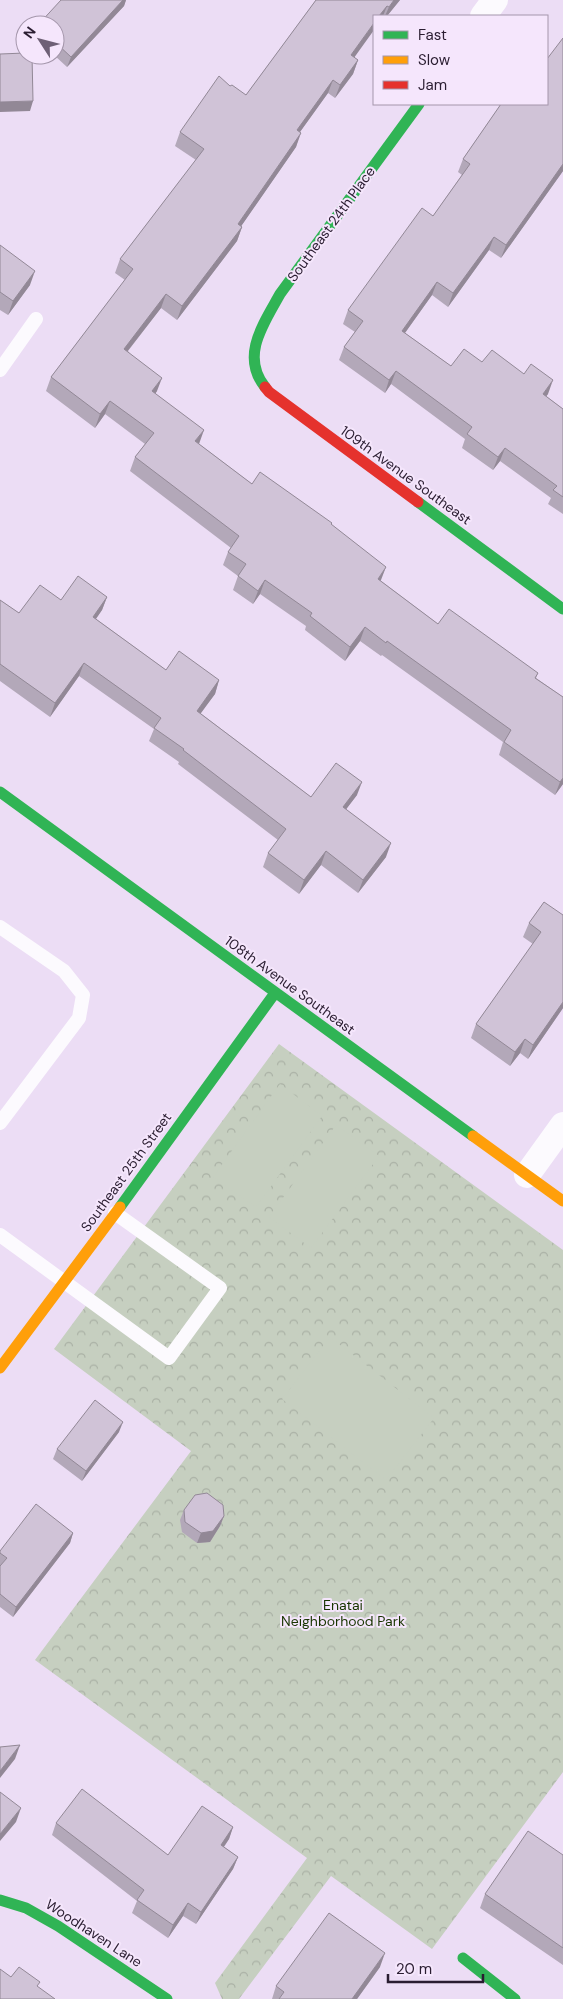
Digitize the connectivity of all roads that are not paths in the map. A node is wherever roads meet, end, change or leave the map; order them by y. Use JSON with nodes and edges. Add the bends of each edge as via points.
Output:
{"nodes":[{"id":1,"x":495,"y":0,"type":"edge"},
{"id":2,"x":484,"y":15,"type":"edge"},
{"id":3,"x":418,"y":105,"type":"edge"},
{"id":4,"x":36,"y":319,"type":"dead end"},
{"id":5,"x":254,"y":351,"type":"joint"},
{"id":6,"x":0,"y":370,"type":"edge"},
{"id":7,"x":563,"y":609,"type":"edge"},
{"id":8,"x":0,"y":792,"type":"edge"},
{"id":9,"x":0,"y":927,"type":"edge"},
{"id":10,"x":275,"y":993,"type":"junction"},
{"id":11,"x":0,"y":1123,"type":"edge"},
{"id":12,"x":563,"y":1125,"type":"edge"},
{"id":13,"x":527,"y":1175,"type":"junction"},
{"id":14,"x":563,"y":1202,"type":"edge"},
{"id":15,"x":115,"y":1213,"type":"junction"},
{"id":16,"x":0,"y":1234,"type":"edge"},
{"id":17,"x":65,"y":1282,"type":"junction"},
{"id":18,"x":0,"y":1368,"type":"edge"},
{"id":19,"x":0,"y":1900,"type":"edge"},
{"id":20,"x":463,"y":1958,"type":"dead end"},
{"id":21,"x":167,"y":1999,"type":"edge"},
{"id":22,"x":515,"y":1999,"type":"edge"}],
"edges":[{"from":1,"to":2,"type":"street"},
{"from":3,"to":5,"type":"street","name":"Southeast 24th Place","via":[[280,294]]},
{"from":4,"to":6,"type":"lane"},
{"from":5,"to":7,"type":"street","name":"109th Avenue Southeast","via":[[254,368],[268,392]]},
{"from":8,"to":10,"type":"street","name":"108th Avenue Southeast"},
{"from":9,"to":11,"type":"lane","via":[[64,971],[83,995],[79,1018]]},
{"from":10,"to":13,"type":"street","name":"108th Avenue Southeast"},
{"from":10,"to":15,"type":"street","name":"Southeast 25th Street"},
{"from":12,"to":13,"type":"street"},
{"from":13,"to":14,"type":"street","name":"108th Avenue Southeast"},
{"from":15,"to":17,"type":"street","name":"Southeast 25th Street"},
{"from":15,"to":17,"type":"lane","via":[[220,1288],[170,1358]]},
{"from":16,"to":17,"type":"lane"},
{"from":17,"to":18,"type":"street","name":"Southeast 25th Street"},
{"from":19,"to":21,"type":"street","name":"Woodhaven Lane","via":[[26,1908],[58,1926]]},
{"from":20,"to":22,"type":"street"}]}
